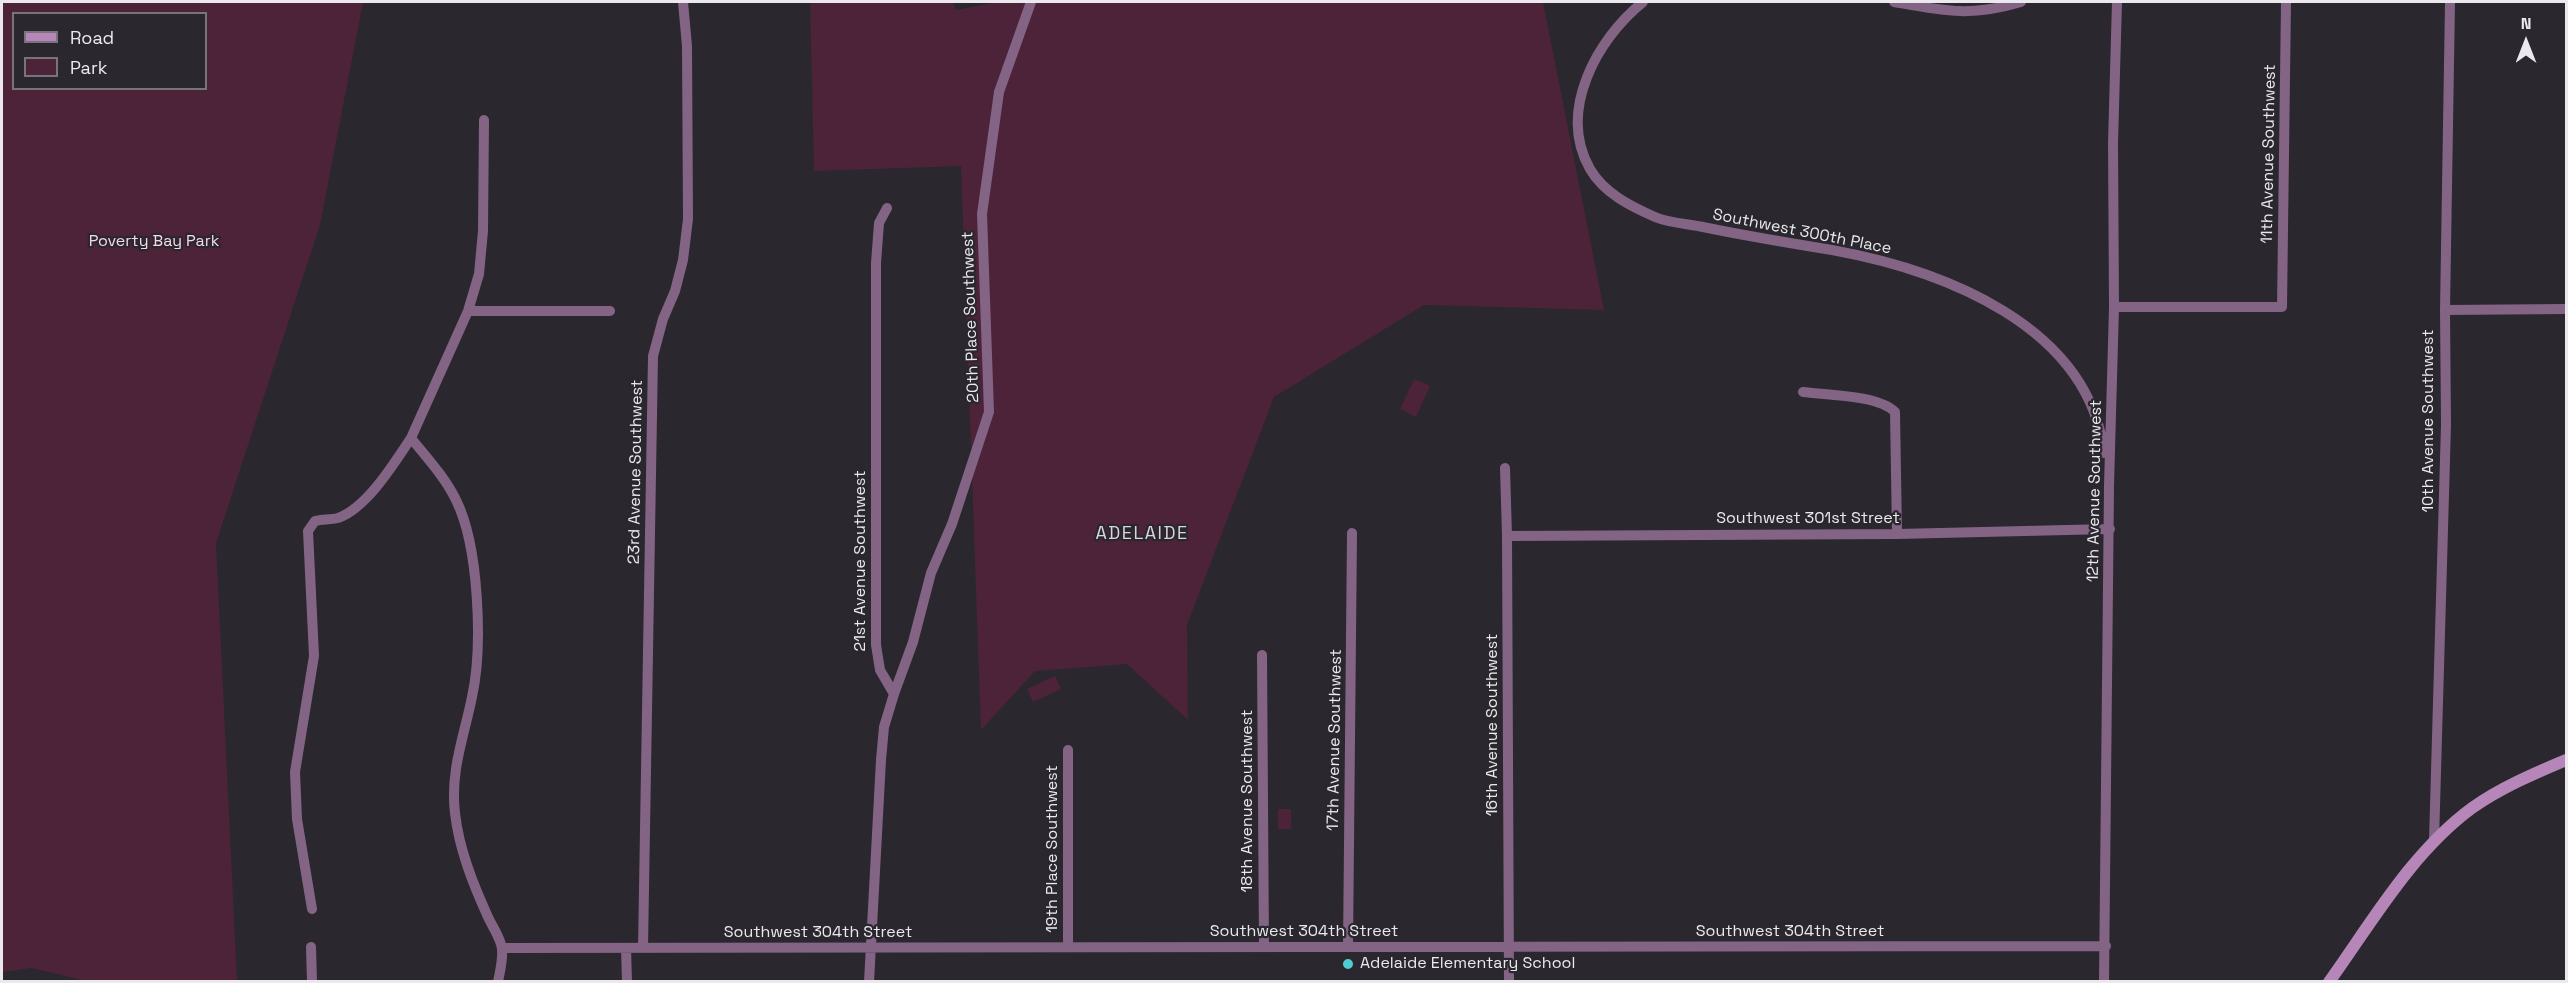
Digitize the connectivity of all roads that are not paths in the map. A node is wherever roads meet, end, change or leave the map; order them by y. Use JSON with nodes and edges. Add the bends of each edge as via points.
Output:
{"nodes":[{"id":1,"x":683,"y":2,"type":"edge"},
{"id":2,"x":1031,"y":2,"type":"edge"},
{"id":3,"x":1643,"y":2,"type":"edge"},
{"id":4,"x":1894,"y":2,"type":"edge"},
{"id":5,"x":2021,"y":2,"type":"edge"},
{"id":6,"x":2116,"y":2,"type":"edge"},
{"id":7,"x":2286,"y":2,"type":"edge"},
{"id":8,"x":2450,"y":2,"type":"edge"},
{"id":9,"x":484,"y":120,"type":"dead end"},
{"id":10,"x":887,"y":208,"type":"dead end"},
{"id":11,"x":2114,"y":307,"type":"junction"},
{"id":12,"x":2566,"y":309,"type":"edge"},
{"id":13,"x":2445,"y":310,"type":"junction"},
{"id":14,"x":468,"y":311,"type":"junction"},
{"id":15,"x":610,"y":311,"type":"dead end"},
{"id":16,"x":1803,"y":392,"type":"dead end"},
{"id":17,"x":411,"y":438,"type":"junction"},
{"id":18,"x":1505,"y":468,"type":"dead end"},
{"id":19,"x":2109,"y":486,"type":"junction"},
{"id":20,"x":2110,"y":528,"type":"junction"},
{"id":21,"x":1352,"y":533,"type":"dead end"},
{"id":22,"x":1897,"y":534,"type":"junction"},
{"id":23,"x":1507,"y":536,"type":"junction"},
{"id":24,"x":1262,"y":655,"type":"dead end"},
{"id":25,"x":894,"y":694,"type":"junction"},
{"id":26,"x":1068,"y":750,"type":"dead end"},
{"id":27,"x":2566,"y":760,"type":"edge"},
{"id":28,"x":2434,"y":841,"type":"junction"},
{"id":29,"x":312,"y":909,"type":"dead end"},
{"id":30,"x":2106,"y":946,"type":"junction"},
{"id":31,"x":311,"y":947,"type":"dead end"},
{"id":32,"x":1068,"y":947,"type":"junction"},
{"id":33,"x":1264,"y":947,"type":"junction"},
{"id":34,"x":1348,"y":947,"type":"junction"},
{"id":35,"x":1509,"y":947,"type":"junction"},
{"id":36,"x":502,"y":948,"type":"junction"},
{"id":37,"x":626,"y":948,"type":"junction"},
{"id":38,"x":643,"y":948,"type":"junction"},
{"id":39,"x":869,"y":948,"type":"junction"},
{"id":40,"x":312,"y":981,"type":"edge"},
{"id":41,"x":498,"y":981,"type":"edge"},
{"id":42,"x":627,"y":981,"type":"edge"},
{"id":43,"x":869,"y":981,"type":"edge"},
{"id":44,"x":1509,"y":981,"type":"edge"},
{"id":45,"x":2104,"y":981,"type":"edge"},
{"id":46,"x":2329,"y":981,"type":"edge"}],
"edges":[{"from":1,"to":38,"type":"street","name":"23rd Avenue Southwest","via":[[688,219],[678,281],[653,356]]},
{"from":2,"to":25,"type":"street","name":"20th Place Southwest","via":[[999,92],[982,214],[989,412],[952,524],[931,573]]},
{"from":3,"to":19,"type":"street","name":"Southwest 300th Place","via":[[1611,33],[1584,80],[1579,132],[1582,152],[1591,171],[1608,191],[1658,218],[1903,267],[1952,284],[2006,312],[2028,327],[2069,369],[2085,395],[2103,444]]},
{"from":4,"to":5,"type":"street","via":[[1947,12],[2000,8]]},
{"from":6,"to":11,"type":"street","name":"12th Avenue Southwest"},
{"from":7,"to":11,"type":"street","name":"11th Avenue Southwest","via":[[2282,307]]},
{"from":8,"to":13,"type":"street","name":"10th Avenue Southwest"},
{"from":9,"to":14,"type":"street","via":[[482,254]]},
{"from":10,"to":25,"type":"street","name":"21st Avenue Southwest","via":[[879,223],[876,263],[876,645],[879,670]]},
{"from":11,"to":19,"type":"street","name":"12th Avenue Southwest"},
{"from":12,"to":13,"type":"street"},
{"from":13,"to":28,"type":"street","name":"10th Avenue Southwest","via":[[2446,425]]},
{"from":14,"to":15,"type":"street"},
{"from":14,"to":17,"type":"street"},
{"from":16,"to":22,"type":"street","via":[[1876,401],[1895,412]]},
{"from":17,"to":29,"type":"street","via":[[357,505],[339,517],[318,520],[309,527],[314,656],[295,772],[297,819]]},
{"from":17,"to":36,"type":"street","via":[[451,491],[469,541],[476,602],[476,668],[456,759],[453,799],[465,858]]},
{"from":18,"to":23,"type":"street","name":"16th Avenue Southwest"},
{"from":19,"to":20,"type":"street","name":"12th Avenue Southwest"},
{"from":20,"to":22,"type":"street","name":"Southwest 301st Street"},
{"from":20,"to":30,"type":"street","name":"12th Avenue Southwest"},
{"from":21,"to":34,"type":"street","name":"17th Avenue Southwest"},
{"from":22,"to":23,"type":"street","name":"Southwest 301st Street"},
{"from":23,"to":35,"type":"street","name":"16th Avenue Southwest"},
{"from":24,"to":33,"type":"street","name":"18th Avenue Southwest"},
{"from":25,"to":39,"type":"street","via":[[882,744]]},
{"from":26,"to":32,"type":"street","name":"19th Place Southwest"},
{"from":27,"to":28,"type":"main road","via":[[2473,808]]},
{"from":28,"to":46,"type":"main road"},
{"from":30,"to":35,"type":"street","name":"Southwest 304th Street"},
{"from":30,"to":45,"type":"street","name":"12th Avenue Southwest"},
{"from":31,"to":40,"type":"street"},
{"from":32,"to":33,"type":"street","name":"Southwest 304th Street"},
{"from":32,"to":39,"type":"street","name":"Southwest 304th Street"},
{"from":33,"to":34,"type":"street","name":"Southwest 304th Street"},
{"from":34,"to":35,"type":"street","name":"Southwest 304th Street"},
{"from":35,"to":44,"type":"street","name":"16th Avenue Southwest"},
{"from":36,"to":37,"type":"street","name":"Southwest 304th Street"},
{"from":36,"to":41,"type":"street"},
{"from":37,"to":38,"type":"street","name":"Southwest 304th Street"},
{"from":37,"to":42,"type":"street"},
{"from":38,"to":39,"type":"street","name":"Southwest 304th Street"},
{"from":39,"to":43,"type":"street"}]}
